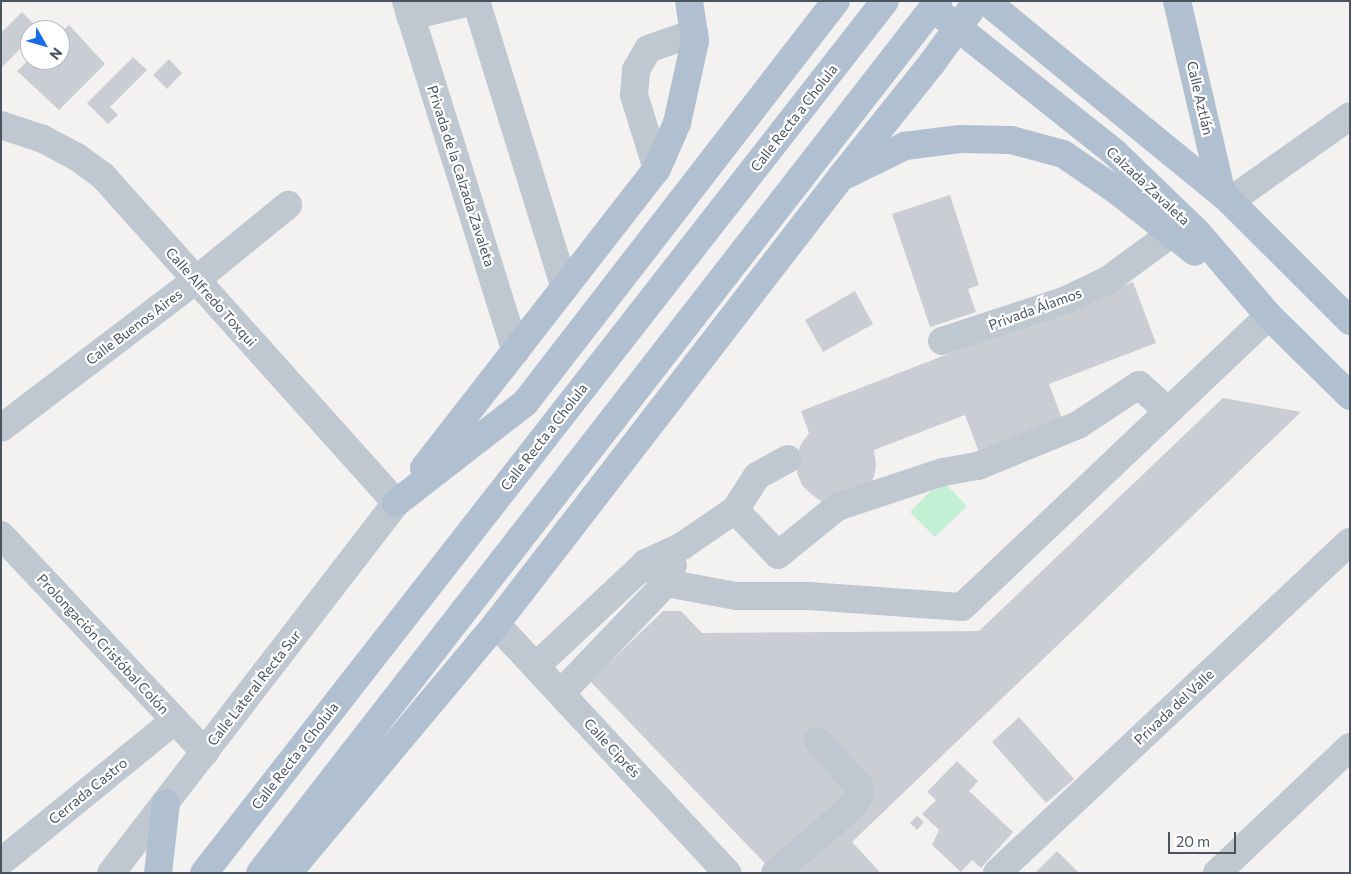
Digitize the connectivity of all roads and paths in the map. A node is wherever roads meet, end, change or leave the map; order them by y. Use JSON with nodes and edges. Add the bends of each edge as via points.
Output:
{"nodes":[{"id":1,"x":475,"y":1,"type":"edge"},
{"id":2,"x":690,"y":1,"type":"edge"},
{"id":3,"x":836,"y":1,"type":"edge"},
{"id":4,"x":924,"y":1,"type":"edge"},
{"id":5,"x":938,"y":1,"type":"edge"},
{"id":6,"x":977,"y":1,"type":"edge"},
{"id":7,"x":986,"y":1,"type":"edge"},
{"id":8,"x":1176,"y":1,"type":"edge"},
{"id":9,"x":408,"y":9,"type":"edge"},
{"id":10,"x":879,"y":9,"type":"edge"},
{"id":11,"x":694,"y":33,"type":"junction"},
{"id":12,"x":1350,"y":116,"type":"edge"},
{"id":13,"x":1,"y":125,"type":"edge"},
{"id":14,"x":657,"y":169,"type":"junction"},
{"id":15,"x":841,"y":178,"type":"junction"},
{"id":16,"x":1226,"y":198,"type":"junction"},
{"id":17,"x":288,"y":205,"type":"dead end"},
{"id":18,"x":1172,"y":233,"type":"junction"},
{"id":19,"x":196,"y":280,"type":"junction"},
{"id":20,"x":565,"y":288,"type":"junction"},
{"id":21,"x":1267,"y":313,"type":"junction"},
{"id":22,"x":1350,"y":320,"type":"edge"},
{"id":23,"x":942,"y":341,"type":"dead end"},
{"id":24,"x":516,"y":351,"type":"junction"},
{"id":25,"x":1350,"y":396,"type":"edge"},
{"id":26,"x":1167,"y":410,"type":"junction"},
{"id":27,"x":1,"y":428,"type":"edge"},
{"id":28,"x":788,"y":459,"type":"dead end"},
{"id":29,"x":396,"y":503,"type":"junction"},
{"id":30,"x":735,"y":510,"type":"junction"},
{"id":31,"x":1,"y":535,"type":"edge"},
{"id":32,"x":1350,"y":542,"type":"edge"},
{"id":33,"x":682,"y":546,"type":"junction"},
{"id":34,"x":646,"y":563,"type":"junction"},
{"id":35,"x":666,"y":583,"type":"junction"},
{"id":36,"x":496,"y":624,"type":"junction"},
{"id":37,"x":536,"y":666,"type":"junction"},
{"id":38,"x":561,"y":693,"type":"junction"},
{"id":39,"x":174,"y":721,"type":"junction"},
{"id":40,"x":818,"y":742,"type":"dead end"},
{"id":41,"x":1350,"y":747,"type":"edge"},
{"id":42,"x":205,"y":752,"type":"junction"},
{"id":43,"x":166,"y":803,"type":"junction"},
{"id":44,"x":1,"y":862,"type":"edge"},
{"id":45,"x":290,"y":872,"type":"edge"},
{"id":46,"x":111,"y":873,"type":"edge"},
{"id":47,"x":158,"y":873,"type":"edge"},
{"id":48,"x":204,"y":873,"type":"edge"},
{"id":49,"x":260,"y":873,"type":"edge"},
{"id":50,"x":727,"y":873,"type":"edge"},
{"id":51,"x":775,"y":873,"type":"edge"},
{"id":52,"x":997,"y":873,"type":"edge"},
{"id":53,"x":1218,"y":873,"type":"edge"}],
"edges":[{"from":1,"to":9,"type":"street"},
{"from":1,"to":20,"type":"street"},
{"from":2,"to":11,"type":"main road"},
{"from":3,"to":29,"type":"main road","via":[[525,403]]},
{"from":4,"to":21,"type":"main road","name":"Calzada Zavaleta","via":[[1115,153],[1198,233]]},
{"from":5,"to":49,"type":"main road"},
{"from":6,"to":15,"type":"main road"},
{"from":7,"to":16,"type":"main road"},
{"from":8,"to":16,"type":"main road","name":"Calle Aztlán"},
{"from":9,"to":24,"type":"street","name":"Privada de la Calzada Zavaleta"},
{"from":10,"to":48,"type":"main road","name":"Calle Recta a Cholula"},
{"from":11,"to":14,"type":"main road","via":[[677,123]]},
{"from":11,"to":14,"type":"street","via":[[648,49],[636,70],[634,95]]},
{"from":12,"to":16,"type":"street"},
{"from":13,"to":19,"type":"street","name":"Calle Alfredo Toxqui","via":[[43,139],[77,157],[103,176]]},
{"from":14,"to":20,"type":"main road"},
{"from":15,"to":18,"type":"main road","via":[[905,146],[960,139],[1011,140],[1063,154]]},
{"from":15,"to":36,"type":"main road"},
{"from":16,"to":22,"type":"main road"},
{"from":17,"to":19,"type":"street","name":"Calle Buenos Aires"},
{"from":18,"to":21,"type":"main road"},
{"from":18,"to":23,"type":"street","name":"Privada Álamos","via":[[1108,280],[1064,301]]},
{"from":19,"to":27,"type":"street","name":"Calle Buenos Aires"},
{"from":19,"to":29,"type":"street","name":"Calle Alfredo Toxqui"},
{"from":20,"to":24,"type":"main road"},
{"from":21,"to":25,"type":"main road","name":"Calzada Zavaleta"},
{"from":21,"to":26,"type":"street"},
{"from":24,"to":29,"type":"main road"},
{"from":26,"to":30,"type":"street","via":[[1139,385],[1078,425],[978,466],[911,481],[837,507],[778,555]]},
{"from":26,"to":35,"type":"street","via":[[962,607],[808,596],[736,596]]},
{"from":28,"to":30,"type":"street","via":[[757,476]]},
{"from":29,"to":42,"type":"street","name":"Calle Lateral Recta Sur"},
{"from":30,"to":33,"type":"street"},
{"from":31,"to":39,"type":"street","name":"Prolongación Cristóbal Colón"},
{"from":32,"to":52,"type":"street","name":"Privada del Valle"},
{"from":33,"to":34,"type":"street"},
{"from":33,"to":35,"type":"street"},
{"from":34,"to":35,"type":"street"},
{"from":34,"to":37,"type":"street"},
{"from":35,"to":38,"type":"street"},
{"from":36,"to":37,"type":"street","name":"Calle Ciprés"},
{"from":36,"to":45,"type":"main road"},
{"from":37,"to":38,"type":"street","name":"Calle Ciprés"},
{"from":38,"to":50,"type":"street","name":"Calle Ciprés"},
{"from":39,"to":42,"type":"street","name":"Prolongación Cristóbal Colón"},
{"from":39,"to":44,"type":"street","name":"Cerrada Castro"},
{"from":40,"to":51,"type":"street","via":[[859,786],[860,794],[854,806]]},
{"from":41,"to":53,"type":"street"},
{"from":42,"to":43,"type":"street","name":"Calle Lateral Recta Sur"},
{"from":43,"to":46,"type":"street","name":"Calle Lateral Recta Sur"},
{"from":43,"to":47,"type":"main road"}]}
